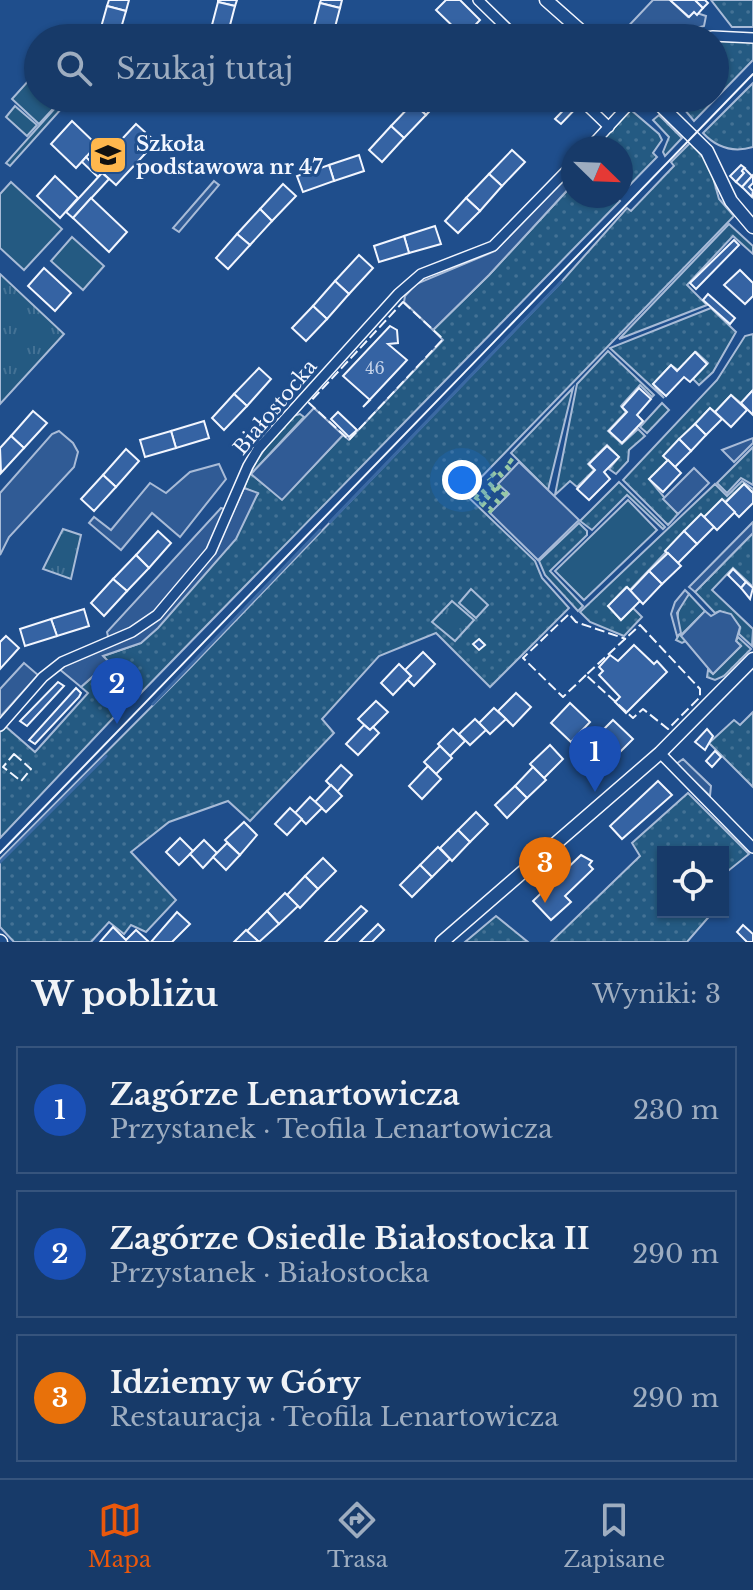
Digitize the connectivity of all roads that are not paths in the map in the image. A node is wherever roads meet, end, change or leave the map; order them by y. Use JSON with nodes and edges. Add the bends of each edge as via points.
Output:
{"nodes":[{"id":1,"x":478,"y":0,"type":"edge"},
{"id":2,"x":546,"y":0,"type":"edge"},
{"id":3,"x":503,"y":24,"type":"edge"},
{"id":4,"x":573,"y":24,"type":"edge"},
{"id":5,"x":729,"y":37,"type":"edge"},
{"id":6,"x":753,"y":38,"type":"edge"},
{"id":7,"x":593,"y":112,"type":"edge"},
{"id":8,"x":623,"y":112,"type":"edge"},
{"id":9,"x":667,"y":112,"type":"edge"},
{"id":10,"x":609,"y":127,"type":"junction"},
{"id":11,"x":600,"y":136,"type":"edge"},
{"id":12,"x":561,"y":176,"type":"edge"},
{"id":13,"x":753,"y":227,"type":"edge"},
{"id":14,"x":753,"y":659,"type":"edge"},
{"id":15,"x":0,"y":726,"type":"edge"},
{"id":16,"x":660,"y":753,"type":"junction"},
{"id":17,"x":753,"y":848,"type":"edge"},
{"id":18,"x":442,"y":942,"type":"edge"}],
"edges":[{"from":1,"to":3,"type":"street"},
{"from":2,"to":4,"type":"street"},
{"from":5,"to":6,"type":"street"},
{"from":7,"to":10,"type":"street"},
{"from":8,"to":10,"type":"street"},
{"from":9,"to":13,"type":"street","via":[[707,151],[731,201]]},
{"from":10,"to":11,"type":"street"},
{"from":12,"to":15,"type":"street","name":"Białostocka","via":[[493,246],[421,274],[398,294],[258,449],[211,551],[157,615],[132,632],[62,662]]},
{"from":14,"to":16,"type":"street"},
{"from":16,"to":17,"type":"street"},
{"from":16,"to":18,"type":"street"}]}
